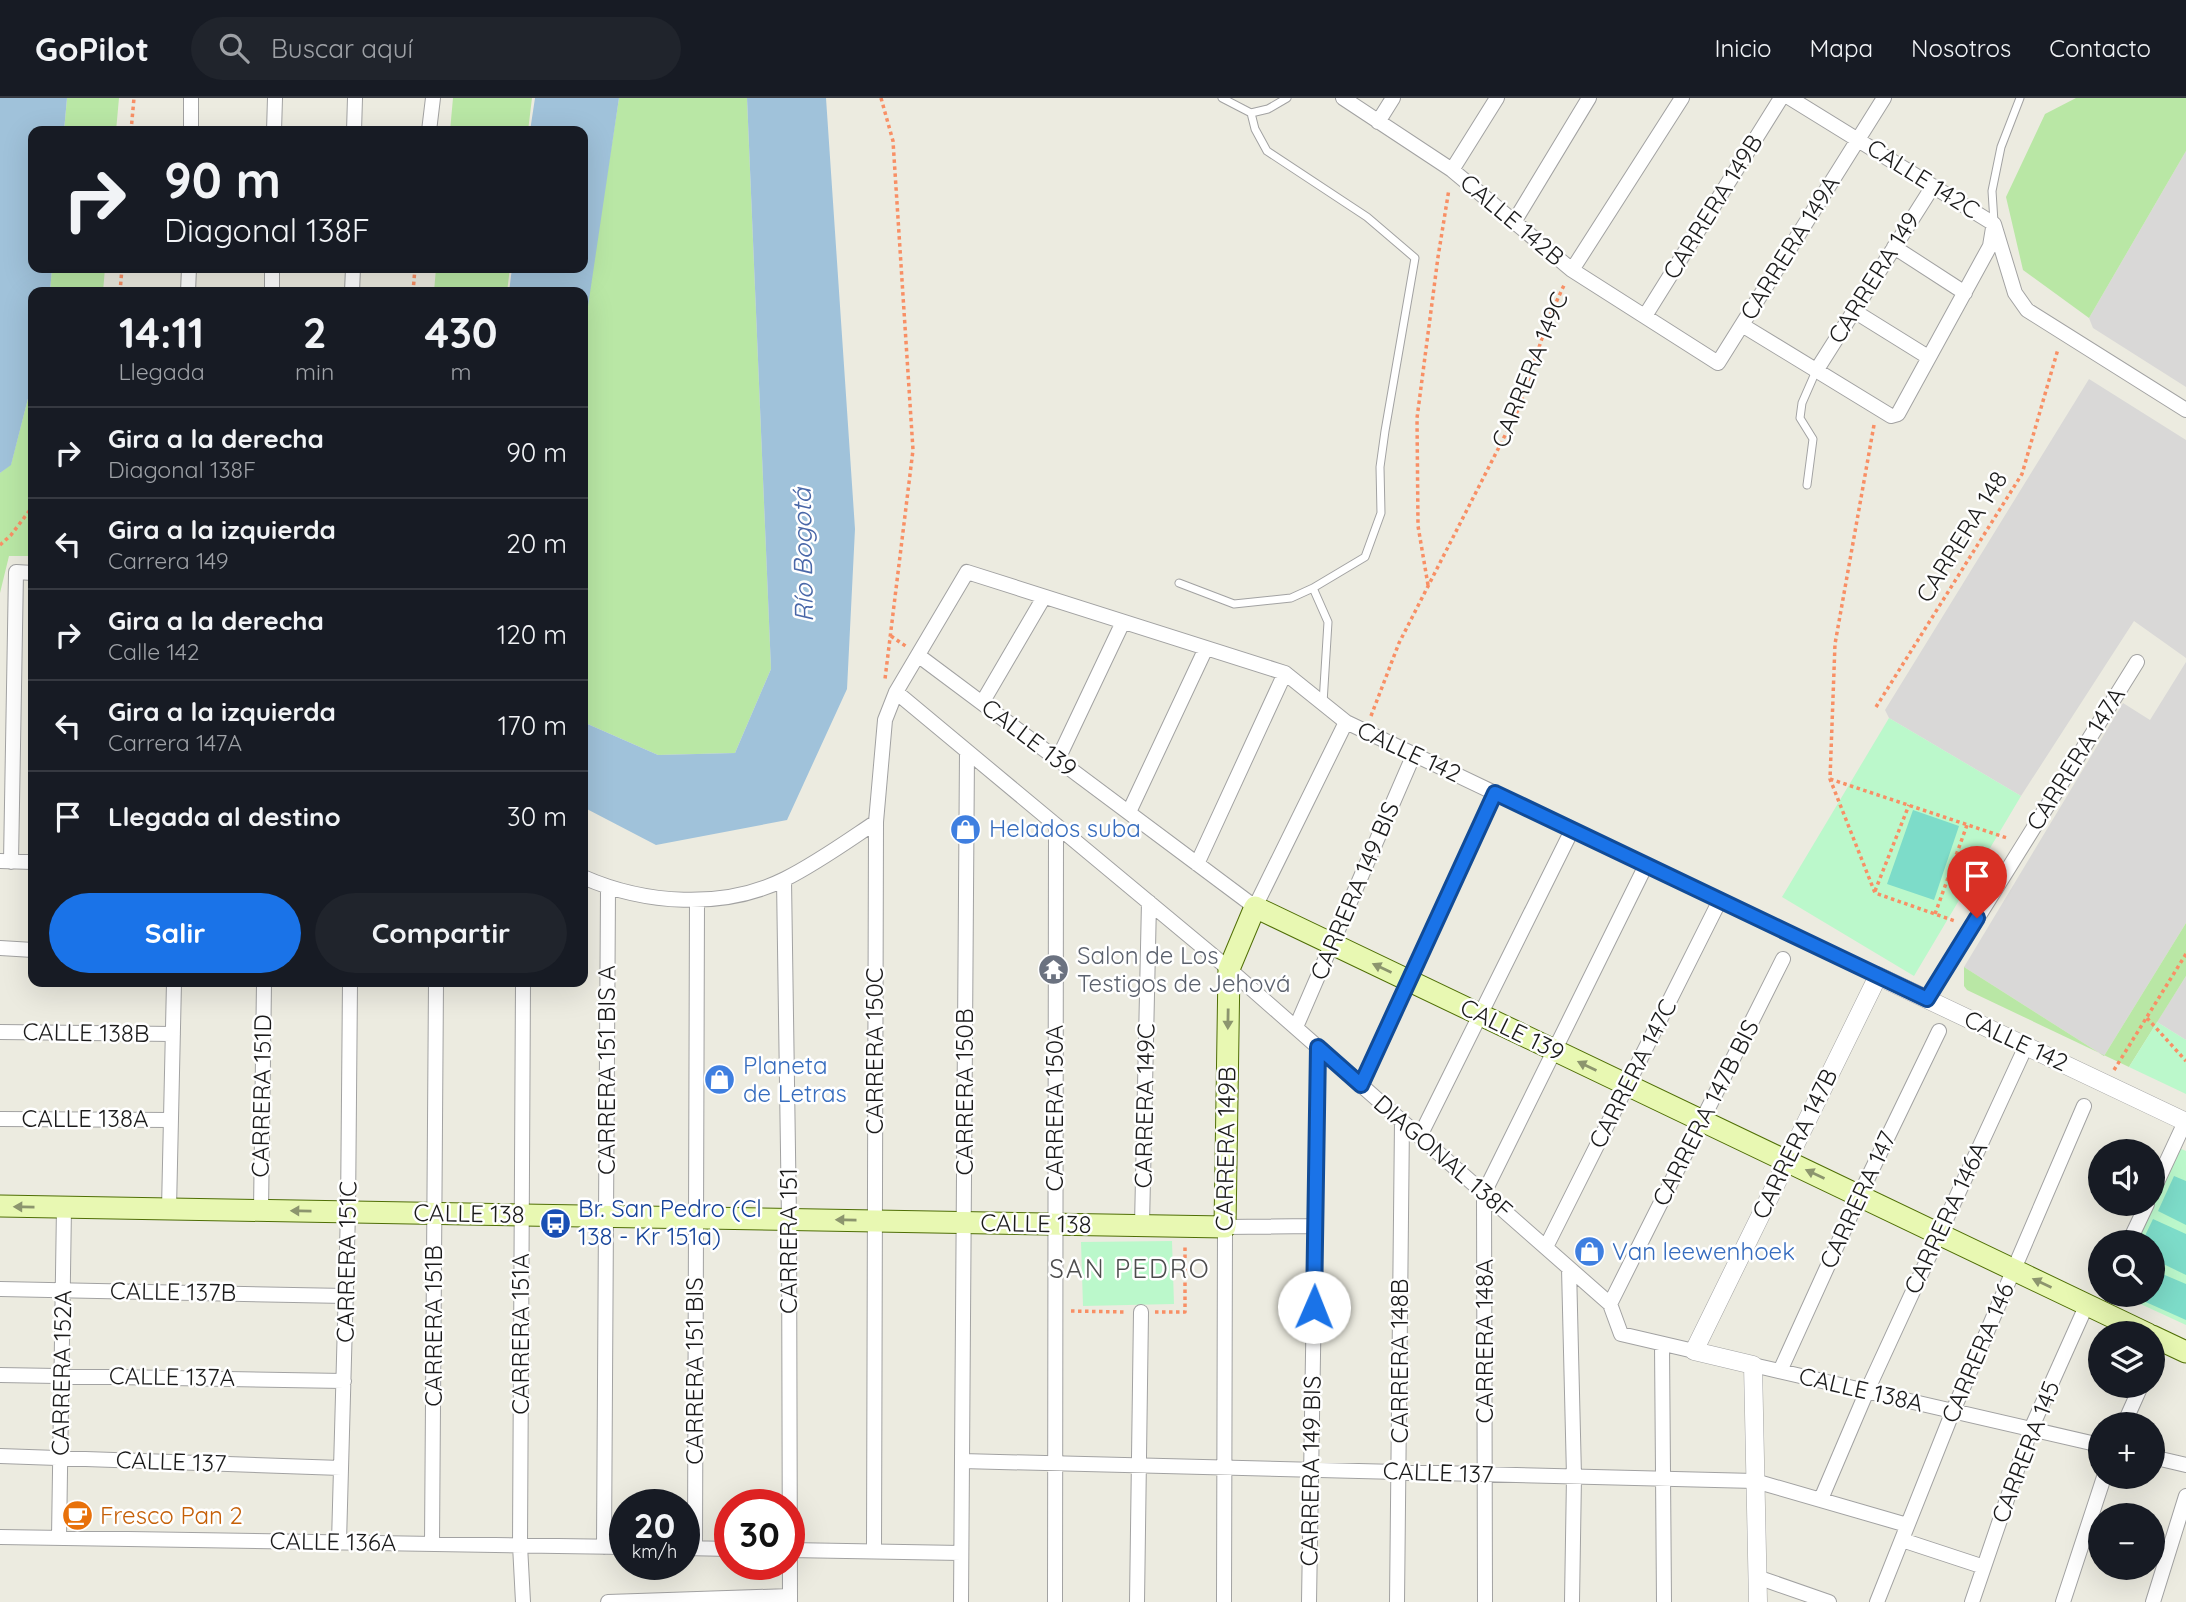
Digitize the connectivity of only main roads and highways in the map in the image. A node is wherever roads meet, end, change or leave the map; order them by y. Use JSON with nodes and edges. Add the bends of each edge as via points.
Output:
{"nodes":[{"id":1,"x":1255,"y":907,"type":"joint"},
{"id":2,"x":0,"y":1206,"type":"edge"},
{"id":3,"x":1225,"y":1227,"type":"joint"},
{"id":4,"x":2122,"y":1321,"type":"edge"},
{"id":5,"x":2165,"y":1346,"type":"edge"},
{"id":6,"x":2186,"y":1352,"type":"edge"}],
"edges":[{"from":1,"to":3,"type":"main road","name":"CARRERA 149B","one_way":true,"via":[[1229,969]]},
{"from":4,"to":1,"type":"main road","name":"CALLE 139","one_way":true,"via":[[2096,1304],[2013,1269]]},
{"from":3,"to":2,"type":"main road","name":"CALLE 138","one_way":true},
{"from":5,"to":6,"type":"main road","name":"CALLE 139"}]}
